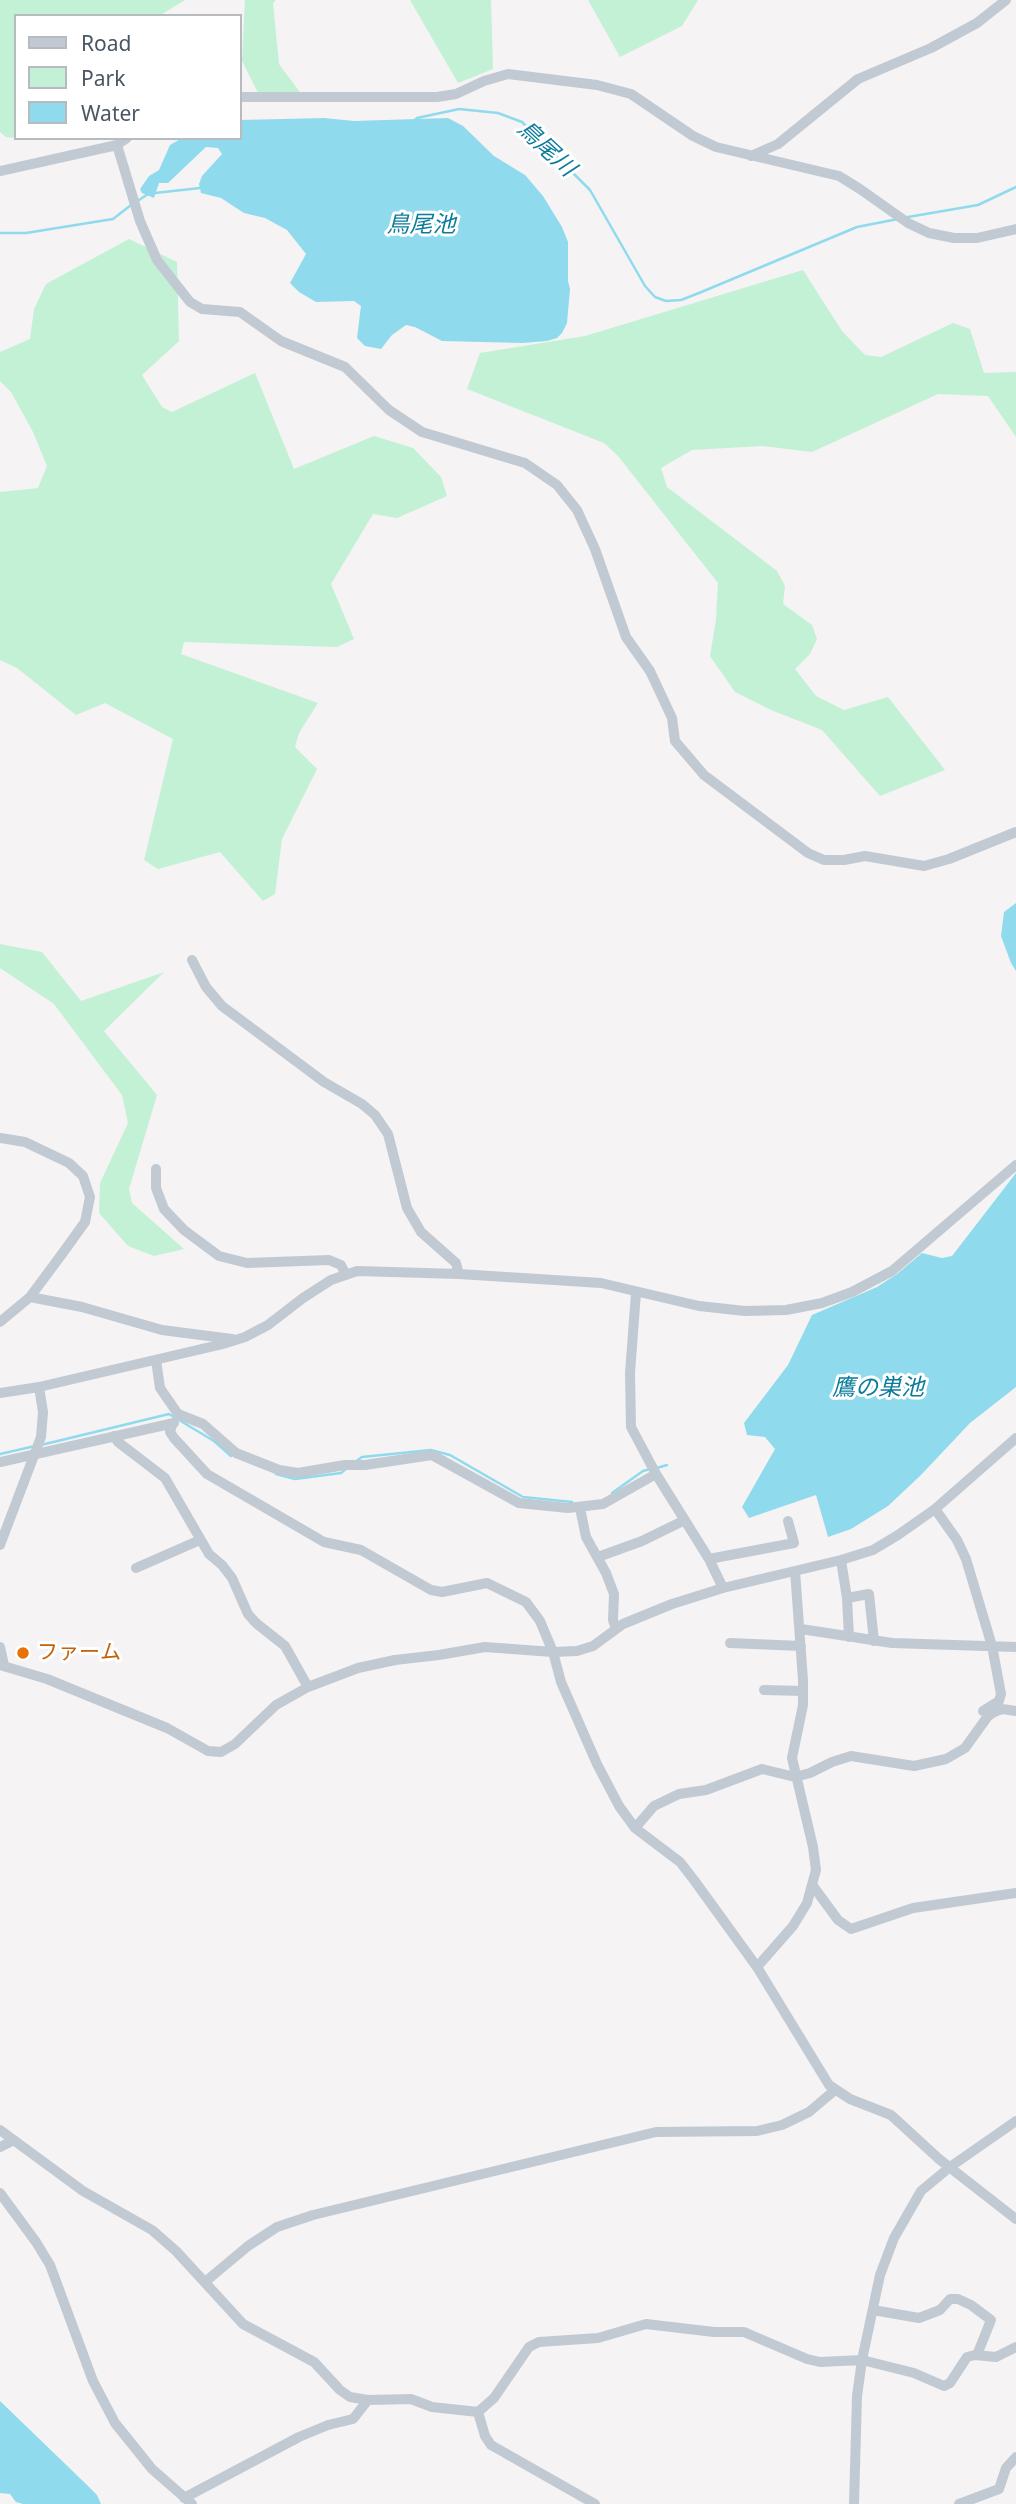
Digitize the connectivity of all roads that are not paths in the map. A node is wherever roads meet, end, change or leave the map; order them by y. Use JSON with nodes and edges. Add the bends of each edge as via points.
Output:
{"nodes":[{"id":1,"x":1006,"y":0,"type":"edge"},
{"id":2,"x":242,"y":97,"type":"edge"},
{"id":3,"x":122,"y":142,"type":"edge"},
{"id":4,"x":751,"y":156,"type":"junction"},
{"id":5,"x":0,"y":171,"type":"edge"},
{"id":6,"x":1016,"y":229,"type":"edge"},
{"id":7,"x":1016,"y":832,"type":"edge"},
{"id":8,"x":192,"y":960,"type":"dead end"},
{"id":9,"x":0,"y":1138,"type":"edge"},
{"id":10,"x":1016,"y":1165,"type":"edge"},
{"id":11,"x":156,"y":1169,"type":"dead end"},
{"id":12,"x":459,"y":1274,"type":"junction"},
{"id":13,"x":346,"y":1275,"type":"junction"},
{"id":14,"x":635,"y":1293,"type":"junction"},
{"id":15,"x":30,"y":1297,"type":"junction"},
{"id":16,"x":0,"y":1322,"type":"edge"},
{"id":17,"x":236,"y":1340,"type":"junction"},
{"id":18,"x":156,"y":1360,"type":"junction"},
{"id":19,"x":39,"y":1387,"type":"junction"},
{"id":20,"x":0,"y":1393,"type":"edge"},
{"id":21,"x":178,"y":1414,"type":"junction"},
{"id":22,"x":172,"y":1425,"type":"junction"},
{"id":23,"x":114,"y":1436,"type":"junction"},
{"id":24,"x":1016,"y":1438,"type":"edge"},
{"id":25,"x":35,"y":1454,"type":"junction"},
{"id":26,"x":0,"y":1462,"type":"edge"},
{"id":27,"x":656,"y":1474,"type":"junction"},
{"id":28,"x":580,"y":1508,"type":"junction"},
{"id":29,"x":935,"y":1510,"type":"junction"},
{"id":30,"x":685,"y":1520,"type":"junction"},
{"id":31,"x":788,"y":1521,"type":"dead end"},
{"id":32,"x":200,"y":1540,"type":"junction"},
{"id":33,"x":0,"y":1545,"type":"edge"},
{"id":34,"x":598,"y":1557,"type":"junction"},
{"id":35,"x":709,"y":1559,"type":"junction"},
{"id":36,"x":841,"y":1560,"type":"junction"},
{"id":37,"x":136,"y":1567,"type":"dead end"},
{"id":38,"x":794,"y":1571,"type":"junction"},
{"id":39,"x":723,"y":1588,"type":"junction"},
{"id":40,"x":847,"y":1598,"type":"junction"},
{"id":41,"x":616,"y":1629,"type":"junction"},
{"id":42,"x":801,"y":1629,"type":"junction"},
{"id":43,"x":849,"y":1637,"type":"junction"},
{"id":44,"x":874,"y":1641,"type":"junction"},
{"id":45,"x":730,"y":1643,"type":"dead end"},
{"id":46,"x":801,"y":1646,"type":"junction"},
{"id":47,"x":992,"y":1646,"type":"junction"},
{"id":48,"x":0,"y":1647,"type":"edge"},
{"id":49,"x":1016,"y":1647,"type":"edge"},
{"id":50,"x":553,"y":1652,"type":"junction"},
{"id":51,"x":2,"y":1665,"type":"edge"},
{"id":52,"x":308,"y":1687,"type":"junction"},
{"id":53,"x":764,"y":1690,"type":"dead end"},
{"id":54,"x":803,"y":1691,"type":"junction"},
{"id":55,"x":1016,"y":1711,"type":"edge"},
{"id":56,"x":979,"y":1729,"type":"junction"},
{"id":57,"x":795,"y":1777,"type":"junction"},
{"id":58,"x":635,"y":1828,"type":"junction"},
{"id":59,"x":813,"y":1886,"type":"junction"},
{"id":60,"x":1016,"y":1893,"type":"edge"},
{"id":61,"x":757,"y":1967,"type":"junction"},
{"id":62,"x":835,"y":2090,"type":"junction"},
{"id":63,"x":1016,"y":2121,"type":"edge"},
{"id":64,"x":0,"y":2130,"type":"edge"},
{"id":65,"x":13,"y":2140,"type":"junction"},
{"id":66,"x":0,"y":2147,"type":"edge"},
{"id":67,"x":950,"y":2167,"type":"junction"},
{"id":68,"x":0,"y":2193,"type":"edge"},
{"id":69,"x":1016,"y":2219,"type":"edge"},
{"id":70,"x":205,"y":2282,"type":"junction"},
{"id":71,"x":873,"y":2310,"type":"junction"},
{"id":72,"x":1016,"y":2347,"type":"edge"},
{"id":73,"x":977,"y":2355,"type":"junction"},
{"id":74,"x":862,"y":2360,"type":"junction"},
{"id":75,"x":368,"y":2400,"type":"junction"},
{"id":76,"x":478,"y":2412,"type":"junction"},
{"id":77,"x":1016,"y":2457,"type":"edge"},
{"id":78,"x":188,"y":2501,"type":"edge"},
{"id":79,"x":595,"y":2504,"type":"edge"},
{"id":80,"x":854,"y":2504,"type":"edge"},
{"id":81,"x":959,"y":2504,"type":"edge"}],
"edges":[{"from":1,"to":4,"type":"street","via":[[977,23],[931,48],[858,79],[778,144]]},
{"from":2,"to":4,"type":"street","via":[[437,97],[508,74],[534,75],[631,94],[692,136]]},
{"from":3,"to":5,"type":"street"},
{"from":3,"to":7,"type":"street","via":[[140,221],[157,260],[190,302],[202,309],[240,312],[281,341],[345,367],[389,410],[422,432],[525,463],[557,485],[577,510],[595,548],[626,637],[650,671],[672,718],[675,741],[704,775],[808,853],[824,860],[866,856],[924,866]]},
{"from":4,"to":6,"type":"street","via":[[839,176],[929,233],[977,238]]},
{"from":8,"to":12,"type":"street","via":[[222,1006],[375,1115],[388,1134],[407,1208],[421,1232],[456,1263]]},
{"from":9,"to":15,"type":"street","via":[[25,1142],[69,1163],[83,1176],[90,1197],[85,1222]]},
{"from":10,"to":14,"type":"street","via":[[892,1271],[822,1303],[745,1311]]},
{"from":11,"to":13,"type":"street","via":[[156,1188],[164,1209],[219,1256],[247,1264],[329,1260],[341,1265]]},
{"from":12,"to":13,"type":"street","via":[[357,1271]]},
{"from":12,"to":14,"type":"street","via":[[601,1283]]},
{"from":13,"to":17,"type":"street"},
{"from":14,"to":27,"type":"street","via":[[631,1427]]},
{"from":15,"to":16,"type":"street"},
{"from":15,"to":17,"type":"street","via":[[162,1330]]},
{"from":17,"to":18,"type":"street"},
{"from":18,"to":19,"type":"street"},
{"from":18,"to":21,"type":"street","via":[[160,1388]]},
{"from":19,"to":20,"type":"street"},
{"from":19,"to":25,"type":"street","via":[[43,1429]]},
{"from":21,"to":22,"type":"street"},
{"from":21,"to":28,"type":"street","via":[[203,1424],[236,1453],[279,1470],[298,1473],[432,1455],[519,1503]]},
{"from":22,"to":23,"type":"street"},
{"from":22,"to":50,"type":"street","via":[[174,1438],[207,1474],[324,1542],[361,1550],[431,1590],[488,1583],[526,1602]]},
{"from":23,"to":25,"type":"street"},
{"from":23,"to":32,"type":"street","via":[[165,1478]]},
{"from":24,"to":29,"type":"street"},
{"from":25,"to":26,"type":"street"},
{"from":25,"to":33,"type":"street"},
{"from":27,"to":28,"type":"street","via":[[603,1504]]},
{"from":27,"to":30,"type":"street"},
{"from":28,"to":34,"type":"street","via":[[586,1537]]},
{"from":29,"to":36,"type":"street","via":[[873,1550]]},
{"from":29,"to":47,"type":"street","via":[[966,1559]]},
{"from":30,"to":34,"type":"street"},
{"from":30,"to":35,"type":"street"},
{"from":31,"to":35,"type":"street","via":[[794,1543]]},
{"from":32,"to":37,"type":"street"},
{"from":32,"to":52,"type":"street","via":[[232,1578],[252,1619],[285,1646]]},
{"from":34,"to":41,"type":"street","via":[[614,1594]]},
{"from":35,"to":39,"type":"street"},
{"from":36,"to":38,"type":"street"},
{"from":36,"to":40,"type":"street"},
{"from":38,"to":39,"type":"street"},
{"from":38,"to":42,"type":"street"},
{"from":39,"to":41,"type":"street"},
{"from":40,"to":43,"type":"street"},
{"from":40,"to":44,"type":"street","via":[[869,1594]]},
{"from":41,"to":50,"type":"street","via":[[593,1646]]},
{"from":42,"to":43,"type":"street"},
{"from":42,"to":46,"type":"street"},
{"from":43,"to":44,"type":"street"},
{"from":44,"to":47,"type":"street"},
{"from":45,"to":46,"type":"street"},
{"from":46,"to":54,"type":"street"},
{"from":47,"to":49,"type":"street"},
{"from":47,"to":56,"type":"street","via":[[1000,1699],[979,1716]]},
{"from":48,"to":51,"type":"street"},
{"from":50,"to":52,"type":"street","via":[[485,1647],[358,1668]]},
{"from":50,"to":58,"type":"street","via":[[561,1682],[597,1764]]},
{"from":51,"to":52,"type":"street","via":[[167,1728],[213,1753],[225,1751],[276,1705]]},
{"from":53,"to":54,"type":"street"},
{"from":54,"to":57,"type":"street","via":[[792,1758]]},
{"from":55,"to":56,"type":"street","via":[[994,1712]]},
{"from":56,"to":57,"type":"street","via":[[961,1752],[927,1764],[851,1756]]},
{"from":57,"to":58,"type":"street","via":[[762,1769],[706,1790],[679,1794],[654,1806]]},
{"from":57,"to":59,"type":"street","via":[[813,1847]]},
{"from":58,"to":61,"type":"street","via":[[680,1862]]},
{"from":59,"to":60,"type":"street","via":[[838,1920],[851,1929],[912,1908]]},
{"from":59,"to":61,"type":"street","via":[[793,1926]]},
{"from":61,"to":62,"type":"street"},
{"from":62,"to":67,"type":"street","via":[[891,2115]]},
{"from":62,"to":70,"type":"street","via":[[808,2112],[757,2131],[656,2132],[313,2214],[277,2227]]},
{"from":63,"to":67,"type":"street"},
{"from":64,"to":65,"type":"street"},
{"from":65,"to":66,"type":"street"},
{"from":65,"to":70,"type":"street","via":[[83,2190],[152,2230]]},
{"from":67,"to":69,"type":"street"},
{"from":67,"to":71,"type":"street","via":[[921,2192],[905,2216],[880,2275]]},
{"from":68,"to":78,"type":"street","via":[[46,2257],[93,2381],[115,2423],[147,2464]]},
{"from":70,"to":75,"type":"street","via":[[243,2324],[314,2362],[350,2397]]},
{"from":71,"to":73,"type":"street","via":[[919,2319],[940,2310],[950,2299],[958,2299],[991,2320]]},
{"from":71,"to":74,"type":"street"},
{"from":72,"to":73,"type":"street","via":[[996,2357]]},
{"from":73,"to":74,"type":"street","via":[[967,2357],[944,2386],[914,2372]]},
{"from":74,"to":76,"type":"street","via":[[820,2362],[744,2332],[646,2324],[598,2338],[538,2342],[529,2347],[494,2398]]},
{"from":74,"to":80,"type":"street"},
{"from":75,"to":76,"type":"street","via":[[411,2399],[432,2407]]},
{"from":75,"to":78,"type":"street","via":[[353,2419],[299,2437]]},
{"from":76,"to":79,"type":"street","via":[[491,2445]]},
{"from":77,"to":81,"type":"street","via":[[1006,2468],[999,2489]]}]}
